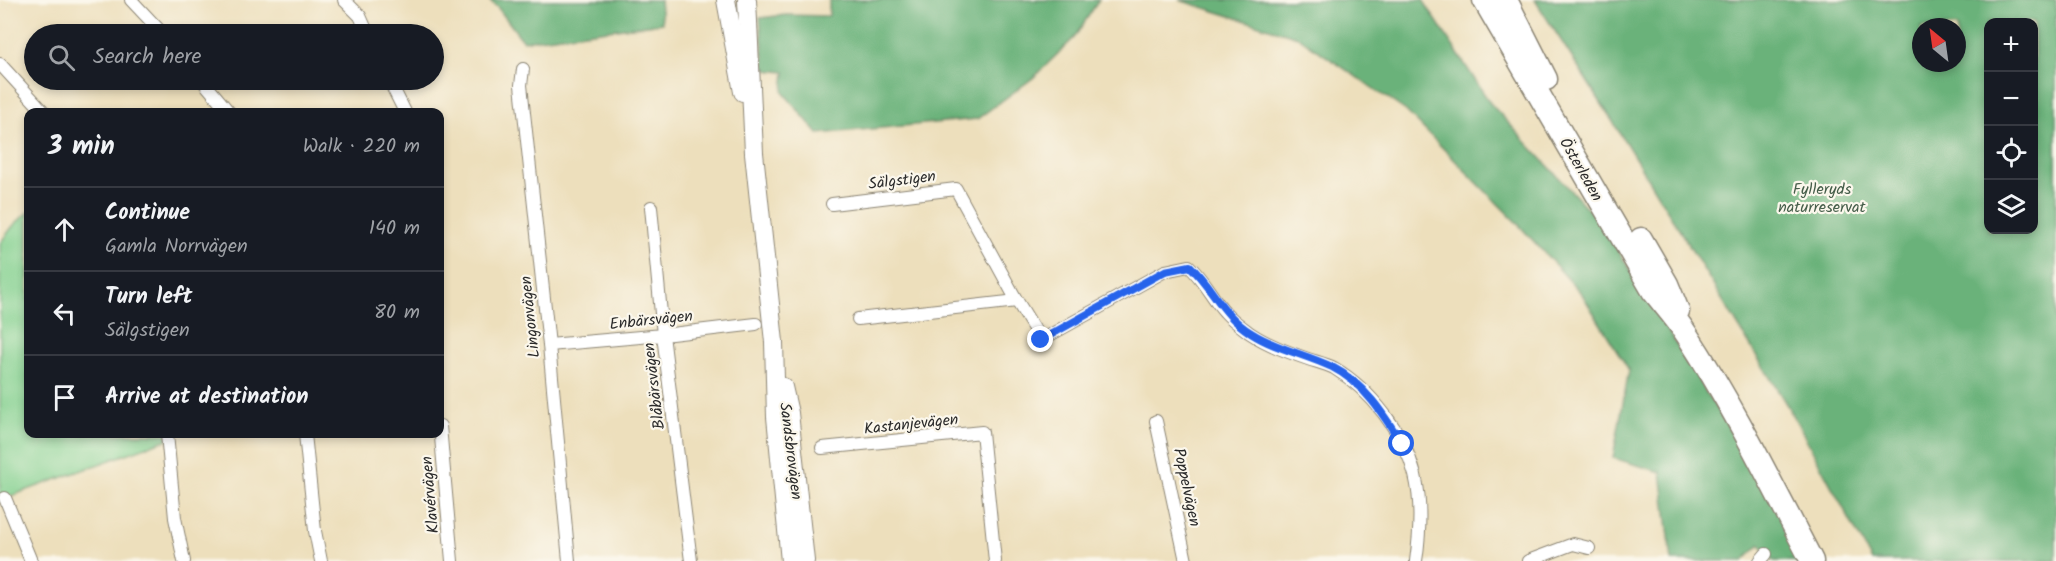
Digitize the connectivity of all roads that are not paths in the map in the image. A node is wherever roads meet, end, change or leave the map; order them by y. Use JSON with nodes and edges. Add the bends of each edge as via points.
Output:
{"nodes":[{"id":1,"x":131,"y":0,"type":"edge"},
{"id":2,"x":344,"y":0,"type":"edge"},
{"id":3,"x":726,"y":0,"type":"edge"},
{"id":4,"x":747,"y":0,"type":"edge"},
{"id":5,"x":1484,"y":0,"type":"edge"},
{"id":6,"x":1506,"y":0,"type":"edge"},
{"id":7,"x":154,"y":24,"type":"edge"},
{"id":8,"x":364,"y":24,"type":"edge"},
{"id":9,"x":0,"y":64,"type":"edge"},
{"id":10,"x":523,"y":69,"type":"dead end"},
{"id":11,"x":210,"y":90,"type":"edge"},
{"id":12,"x":394,"y":90,"type":"edge"},
{"id":13,"x":40,"y":108,"type":"edge"},
{"id":14,"x":226,"y":108,"type":"edge"},
{"id":15,"x":403,"y":108,"type":"edge"},
{"id":16,"x":754,"y":153,"type":"junction"},
{"id":17,"x":832,"y":204,"type":"dead end"},
{"id":18,"x":651,"y":207,"type":"dead end"},
{"id":19,"x":1017,"y":301,"type":"junction"},
{"id":20,"x":858,"y":319,"type":"dead end"},
{"id":21,"x":756,"y":324,"type":"dead end"},
{"id":22,"x":1686,"y":333,"type":"junction"},
{"id":23,"x":663,"y":335,"type":"junction"},
{"id":24,"x":774,"y":342,"type":"junction"},
{"id":25,"x":549,"y":345,"type":"junction"},
{"id":26,"x":1156,"y":421,"type":"dead end"},
{"id":27,"x":167,"y":438,"type":"edge"},
{"id":28,"x":305,"y":438,"type":"edge"},
{"id":29,"x":441,"y":438,"type":"edge"},
{"id":30,"x":822,"y":448,"type":"dead end"},
{"id":31,"x":5,"y":498,"type":"dead end"},
{"id":32,"x":1589,"y":548,"type":"dead end"},
{"id":33,"x":31,"y":561,"type":"edge"},
{"id":34,"x":184,"y":561,"type":"edge"},
{"id":35,"x":321,"y":561,"type":"edge"},
{"id":36,"x":452,"y":561,"type":"edge"},
{"id":37,"x":569,"y":561,"type":"edge"},
{"id":38,"x":691,"y":561,"type":"edge"},
{"id":39,"x":790,"y":561,"type":"edge"},
{"id":40,"x":805,"y":561,"type":"edge"},
{"id":41,"x":995,"y":561,"type":"edge"},
{"id":42,"x":1186,"y":561,"type":"edge"},
{"id":43,"x":1416,"y":561,"type":"edge"},
{"id":44,"x":1528,"y":561,"type":"edge"},
{"id":45,"x":1812,"y":561,"type":"edge"}],
"edges":[{"from":1,"to":7,"type":"street"},
{"from":2,"to":8,"type":"street"},
{"from":3,"to":16,"type":"main road","name":"Sandsbrovägen"},
{"from":4,"to":16,"type":"main road","name":"Sandsbrovägen"},
{"from":5,"to":22,"type":"highway","name":"Österleden","via":[[1653,291]]},
{"from":6,"to":22,"type":"highway","name":"Österleden","via":[[1552,91],[1667,284]]},
{"from":9,"to":13,"type":"street"},
{"from":10,"to":25,"type":"street","name":"Lingonvägen","via":[[521,85]]},
{"from":11,"to":14,"type":"street"},
{"from":12,"to":15,"type":"street"},
{"from":16,"to":24,"type":"main road","name":"Sandsbrovägen"},
{"from":17,"to":19,"type":"street","name":"Sälgstigen","via":[[956,189]]},
{"from":18,"to":23,"type":"street","name":"Blåbärsvägen"},
{"from":19,"to":20,"type":"street"},
{"from":19,"to":43,"type":"street","name":"Sälgstigen","via":[[1041,340],[1165,271],[1190,266],[1225,312],[1250,333],[1273,346],[1333,367],[1362,388],[1385,416],[1414,474],[1420,504]]},
{"from":21,"to":23,"type":"street","name":"Enbärsvägen"},
{"from":22,"to":45,"type":"highway","name":"Österleden"},
{"from":23,"to":25,"type":"street","name":"Enbärsvägen"},
{"from":23,"to":38,"type":"street","name":"Blåbärsvägen"},
{"from":24,"to":39,"type":"main road","name":"Sandsbrovägen","via":[[776,417]]},
{"from":24,"to":40,"type":"main road","name":"Sandsbrovägen","via":[[789,413]]},
{"from":25,"to":37,"type":"street","name":"Lingonvägen"},
{"from":26,"to":42,"type":"street","name":"Poppelvägen"},
{"from":27,"to":34,"type":"street","via":[[175,518]]},
{"from":28,"to":35,"type":"street"},
{"from":29,"to":36,"type":"street","name":"Klavérvägen"},
{"from":30,"to":41,"type":"street","name":"Kastanjevägen","via":[[982,432]]},
{"from":31,"to":33,"type":"street"},
{"from":32,"to":44,"type":"street","via":[[1573,544]]}]}
